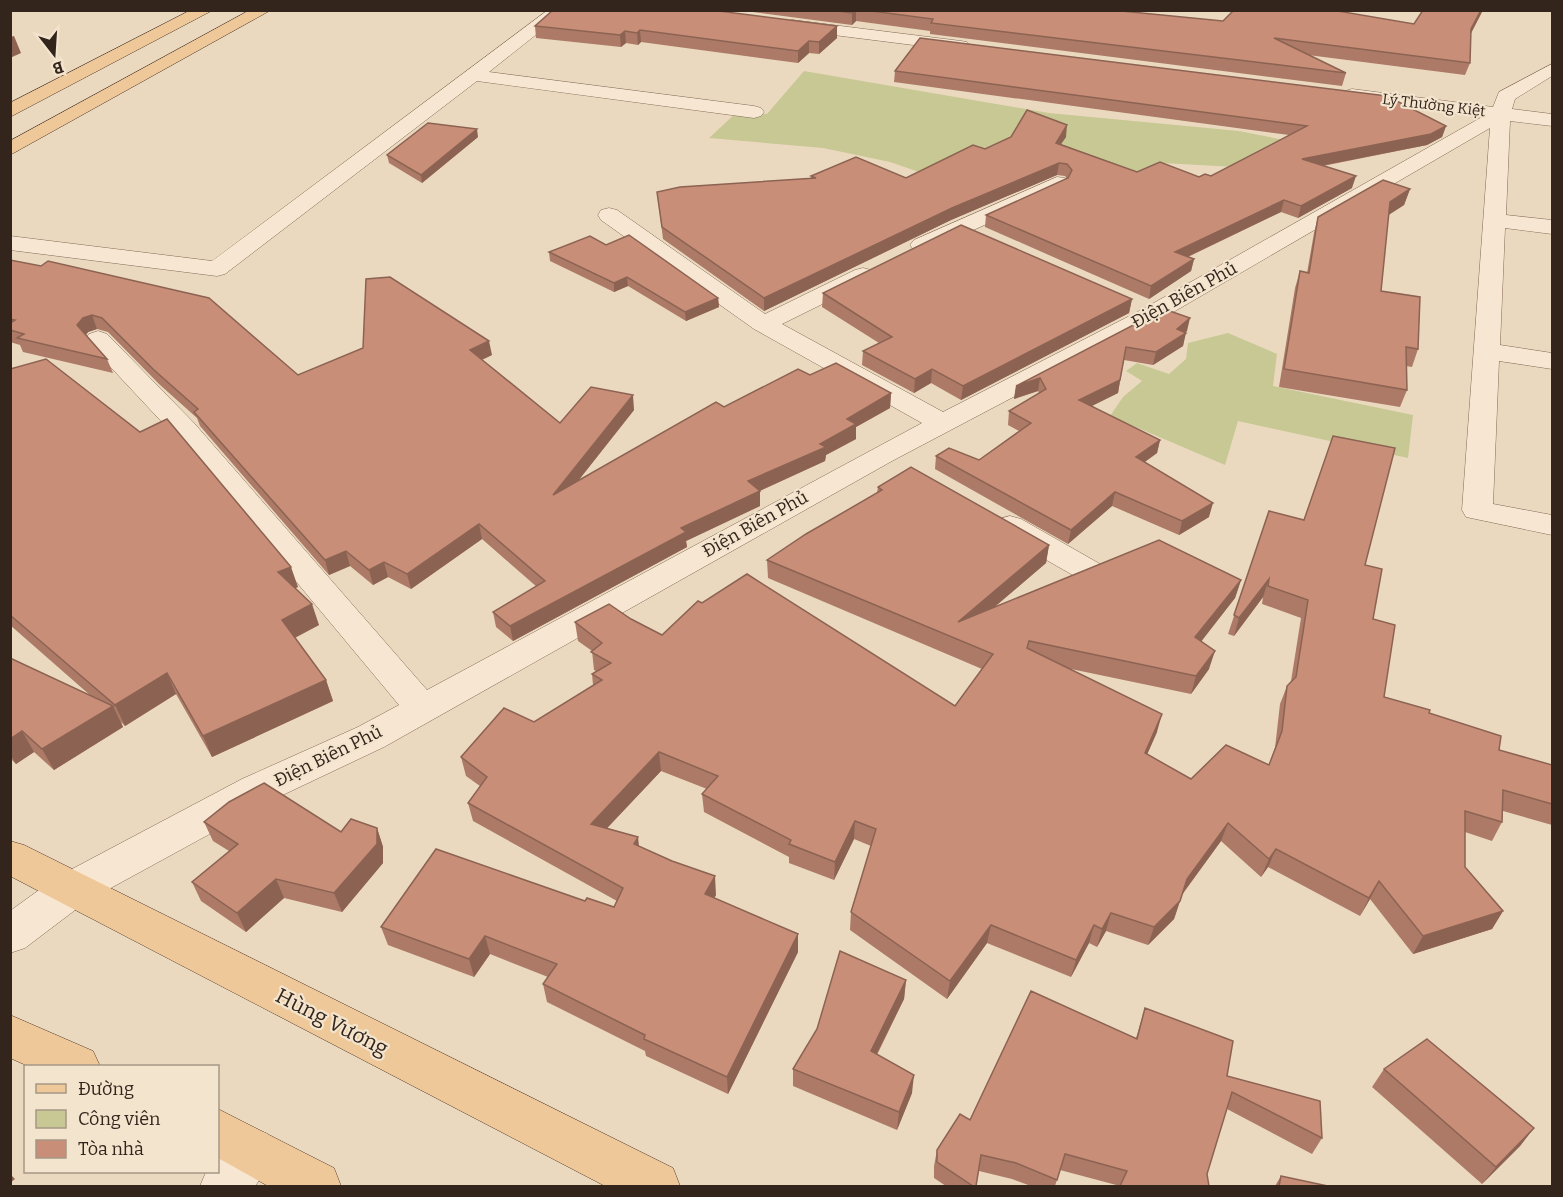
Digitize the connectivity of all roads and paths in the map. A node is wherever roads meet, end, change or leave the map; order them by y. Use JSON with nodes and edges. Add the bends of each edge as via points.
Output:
{"nodes":[{"id":1,"x":205,"y":10,"type":"edge"},
{"id":2,"x":227,"y":10,"type":"edge"},
{"id":3,"x":263,"y":10,"type":"edge"},
{"id":4,"x":559,"y":10,"type":"edge"},
{"id":5,"x":779,"y":24,"type":"edge"},
{"id":6,"x":981,"y":48,"type":"edge"},
{"id":7,"x":1552,"y":69,"type":"edge"},
{"id":8,"x":474,"y":75,"type":"junction"},
{"id":9,"x":1339,"y":93,"type":"edge"},
{"id":10,"x":10,"y":111,"type":"edge"},
{"id":11,"x":754,"y":112,"type":"dead end"},
{"id":12,"x":1501,"y":114,"type":"junction"},
{"id":13,"x":1552,"y":120,"type":"edge"},
{"id":14,"x":10,"y":124,"type":"edge"},
{"id":15,"x":10,"y":149,"type":"edge"},
{"id":16,"x":1057,"y":183,"type":"edge"},
{"id":17,"x":609,"y":215,"type":"dead end"},
{"id":18,"x":1495,"y":220,"type":"junction"},
{"id":19,"x":960,"y":227,"type":"junction"},
{"id":20,"x":1552,"y":227,"type":"edge"},
{"id":21,"x":984,"y":237,"type":"edge"},
{"id":22,"x":10,"y":243,"type":"edge"},
{"id":23,"x":764,"y":324,"type":"junction"},
{"id":24,"x":98,"y":339,"type":"dead end"},
{"id":25,"x":1487,"y":351,"type":"junction"},
{"id":26,"x":1552,"y":361,"type":"edge"},
{"id":27,"x":943,"y":423,"type":"junction"},
{"id":28,"x":882,"y":455,"type":"junction"},
{"id":29,"x":913,"y":472,"type":"edge"},
{"id":30,"x":986,"y":513,"type":"edge"},
{"id":31,"x":1552,"y":525,"type":"edge"},
{"id":32,"x":1089,"y":571,"type":"edge"},
{"id":33,"x":422,"y":708,"type":"junction"},
{"id":34,"x":10,"y":857,"type":"edge"},
{"id":35,"x":72,"y":889,"type":"junction"},
{"id":36,"x":10,"y":935,"type":"edge"},
{"id":37,"x":10,"y":1036,"type":"edge"},
{"id":38,"x":75,"y":1065,"type":"edge"},
{"id":39,"x":231,"y":1156,"type":"edge"},
{"id":40,"x":316,"y":1186,"type":"edge"},
{"id":41,"x":655,"y":1186,"type":"edge"}],
"edges":[{"from":1,"to":10,"type":"main road"},
{"from":2,"to":14,"type":"main road"},
{"from":3,"to":15,"type":"main road"},
{"from":4,"to":8,"type":"street"},
{"from":5,"to":6,"type":"street"},
{"from":7,"to":12,"type":"street","via":[[1506,96]]},
{"from":8,"to":11,"type":"street"},
{"from":8,"to":22,"type":"street","via":[[216,269]]},
{"from":9,"to":12,"type":"street","name":"Lý Thường Kiệt"},
{"from":12,"to":13,"type":"street","name":"Lý Thường Kiệt"},
{"from":12,"to":18,"type":"street"},
{"from":12,"to":27,"type":"street","name":"Điện Biên Phủ","via":[[1144,308]]},
{"from":16,"to":19,"type":"street"},
{"from":17,"to":23,"type":"street"},
{"from":18,"to":20,"type":"street"},
{"from":18,"to":25,"type":"street"},
{"from":19,"to":21,"type":"street"},
{"from":19,"to":23,"type":"street"},
{"from":23,"to":27,"type":"street"},
{"from":24,"to":33,"type":"street","via":[[184,429]]},
{"from":25,"to":26,"type":"street"},
{"from":25,"to":31,"type":"street","via":[[1478,510]]},
{"from":27,"to":28,"type":"street","name":"Điện Biên Phủ"},
{"from":28,"to":29,"type":"street"},
{"from":28,"to":33,"type":"street","name":"Điện Biên Phủ"},
{"from":30,"to":32,"type":"street"},
{"from":33,"to":35,"type":"street","name":"Điện Biên Phủ","via":[[371,737],[256,790]]},
{"from":34,"to":35,"type":"main road","name":"Hùng Vương"},
{"from":35,"to":36,"type":"street","name":"Điện Biên Phủ"},
{"from":35,"to":41,"type":"main road","name":"Hùng Vương"},
{"from":37,"to":38,"type":"main road"},
{"from":39,"to":40,"type":"main road"}]}
